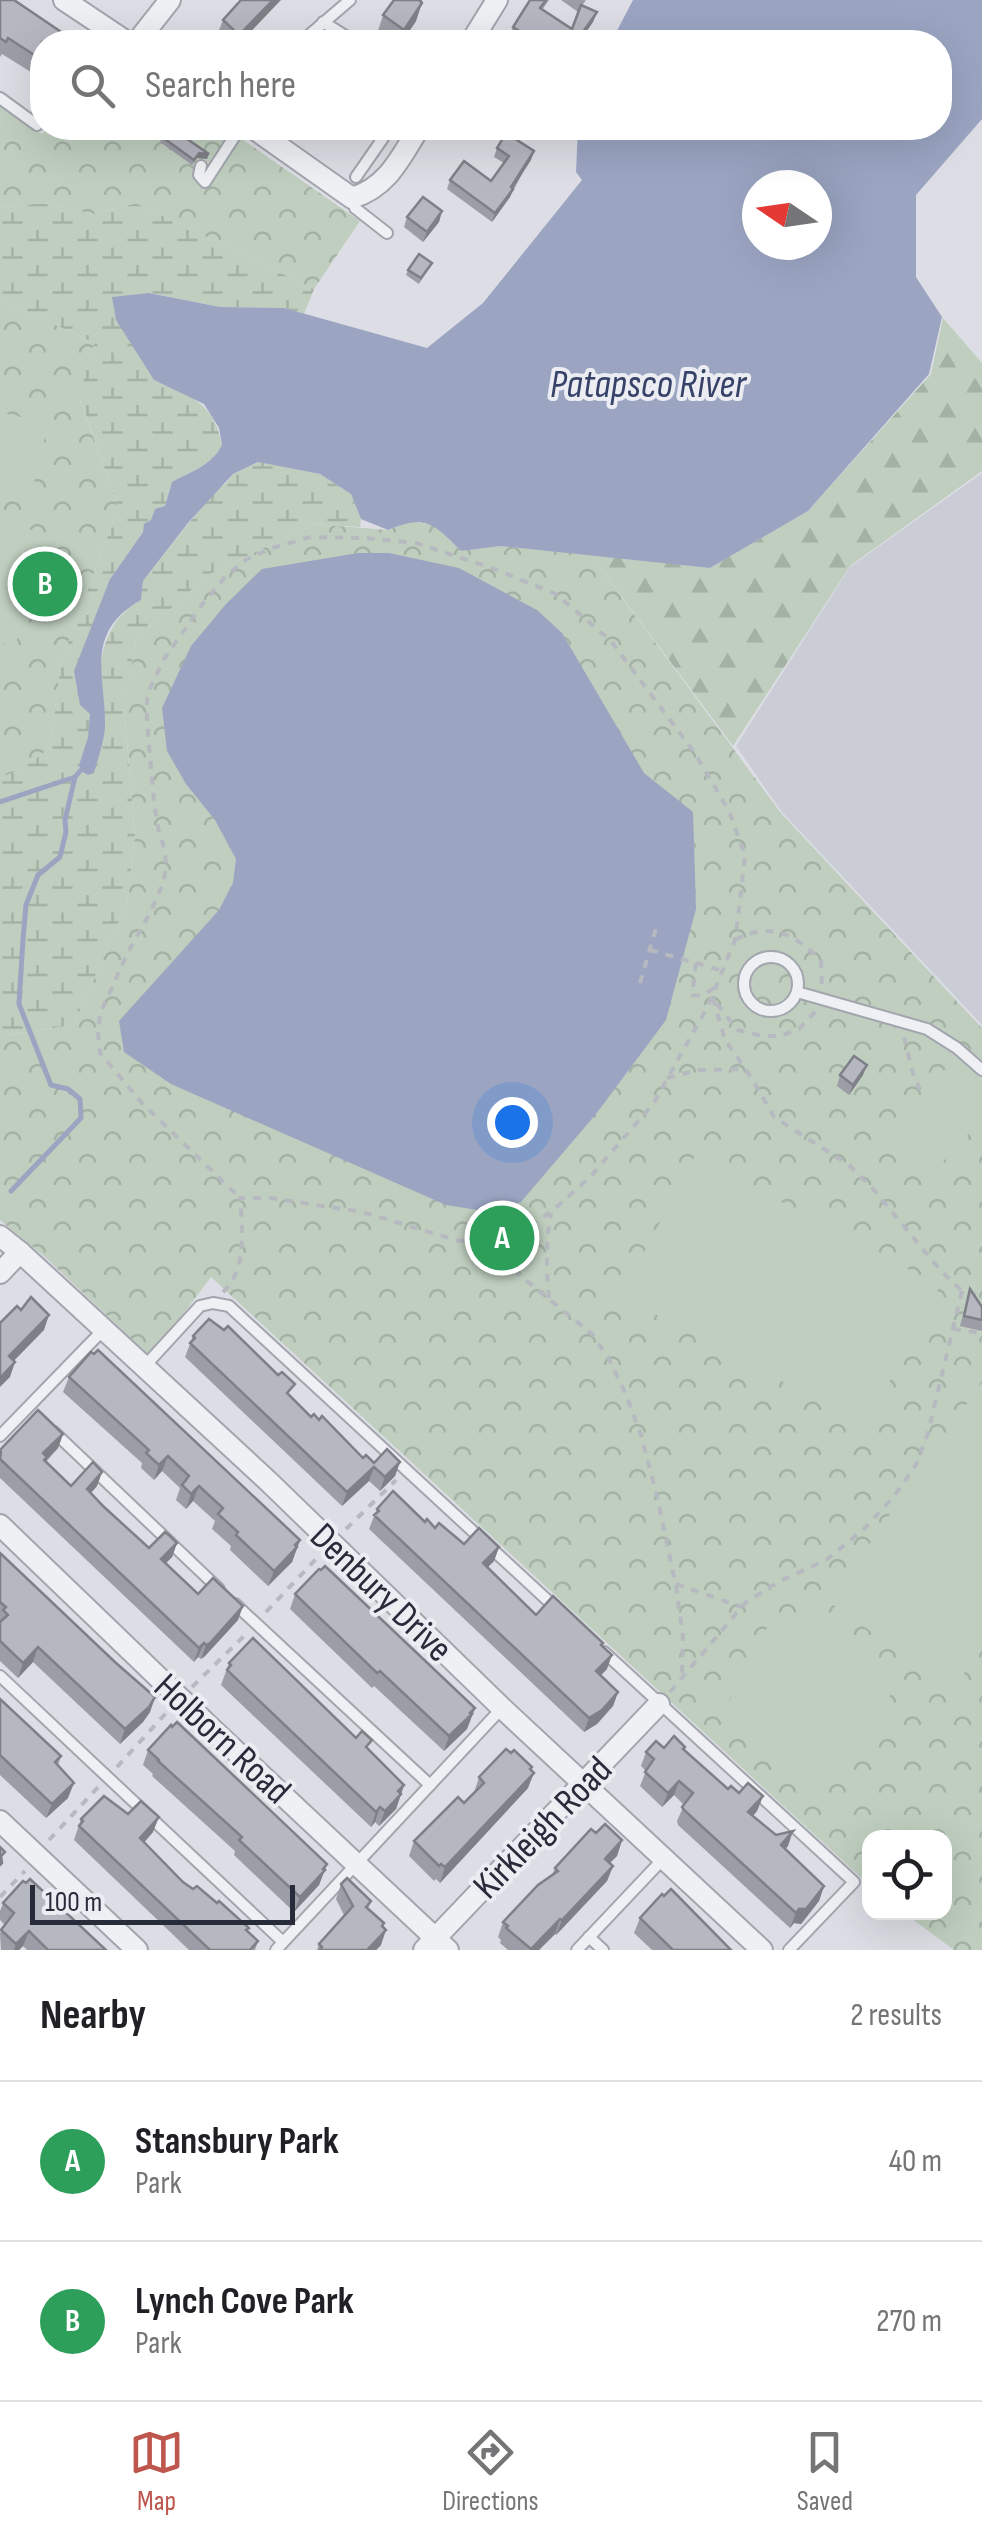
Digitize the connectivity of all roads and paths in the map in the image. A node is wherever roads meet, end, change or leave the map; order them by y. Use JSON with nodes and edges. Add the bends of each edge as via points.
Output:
{"nodes":[{"id":1,"x":64,"y":0,"type":"edge"},
{"id":2,"x":170,"y":0,"type":"edge"},
{"id":3,"x":350,"y":0,"type":"edge"},
{"id":4,"x":497,"y":0,"type":"edge"},
{"id":5,"x":322,"y":22,"type":"junction"},
{"id":6,"x":102,"y":30,"type":"edge"},
{"id":7,"x":146,"y":30,"type":"edge"},
{"id":8,"x":314,"y":30,"type":"edge"},
{"id":9,"x":335,"y":30,"type":"edge"},
{"id":10,"x":478,"y":30,"type":"edge"},
{"id":11,"x":0,"y":98,"type":"edge"},
{"id":12,"x":30,"y":119,"type":"edge"},
{"id":13,"x":232,"y":140,"type":"edge"},
{"id":14,"x":274,"y":140,"type":"edge"},
{"id":15,"x":383,"y":140,"type":"edge"},
{"id":16,"x":411,"y":140,"type":"edge"},
{"id":17,"x":202,"y":166,"type":"dead end"},
{"id":18,"x":354,"y":187,"type":"junction"},
{"id":19,"x":388,"y":233,"type":"dead end"},
{"id":20,"x":656,"y":928,"type":"dead end"},
{"id":21,"x":735,"y":940,"type":"junction"},
{"id":22,"x":650,"y":950,"type":"junction"},
{"id":23,"x":696,"y":963,"type":"junction"},
{"id":24,"x":722,"y":971,"type":"junction"},
{"id":25,"x":640,"y":982,"type":"dead end"},
{"id":26,"x":716,"y":987,"type":"junction"},
{"id":27,"x":797,"y":992,"type":"junction"},
{"id":28,"x":712,"y":996,"type":"junction"},
{"id":29,"x":820,"y":1001,"type":"junction"},
{"id":30,"x":905,"y":1038,"type":"dead end"},
{"id":31,"x":744,"y":1069,"type":"junction"},
{"id":32,"x":982,"y":1070,"type":"edge"},
{"id":33,"x":666,"y":1078,"type":"junction"},
{"id":34,"x":922,"y":1094,"type":"dead end"},
{"id":35,"x":240,"y":1198,"type":"junction"},
{"id":36,"x":552,"y":1211,"type":"junction"},
{"id":37,"x":0,"y":1236,"type":"edge"},
{"id":38,"x":493,"y":1246,"type":"junction"},
{"id":39,"x":20,"y":1252,"type":"junction"},
{"id":40,"x":0,"y":1273,"type":"edge"},
{"id":41,"x":962,"y":1291,"type":"junction"},
{"id":42,"x":549,"y":1298,"type":"junction"},
{"id":43,"x":982,"y":1298,"type":"edge"},
{"id":44,"x":212,"y":1303,"type":"junction"},
{"id":45,"x":104,"y":1329,"type":"junction"},
{"id":46,"x":953,"y":1329,"type":"junction"},
{"id":47,"x":982,"y":1333,"type":"edge"},
{"id":48,"x":144,"y":1367,"type":"junction"},
{"id":49,"x":28,"y":1407,"type":"junction"},
{"id":50,"x":0,"y":1436,"type":"edge"},
{"id":51,"x":406,"y":1469,"type":"junction"},
{"id":52,"x":0,"y":1525,"type":"edge"},
{"id":53,"x":332,"y":1543,"type":"junction"},
{"id":54,"x":676,"y":1584,"type":"junction"},
{"id":55,"x":742,"y":1607,"type":"junction"},
{"id":56,"x":561,"y":1613,"type":"edge"},
{"id":57,"x":256,"y":1623,"type":"junction"},
{"id":58,"x":590,"y":1639,"type":"edge"},
{"id":59,"x":0,"y":1676,"type":"edge"},
{"id":60,"x":682,"y":1678,"type":"junction"},
{"id":61,"x":180,"y":1698,"type":"junction"},
{"id":62,"x":658,"y":1704,"type":"junction"},
{"id":63,"x":502,"y":1708,"type":"junction"},
{"id":64,"x":107,"y":1778,"type":"junction"},
{"id":65,"x":584,"y":1784,"type":"junction"},
{"id":66,"x":430,"y":1785,"type":"junction"},
{"id":67,"x":0,"y":1820,"type":"edge"},
{"id":68,"x":36,"y":1854,"type":"junction"},
{"id":69,"x":663,"y":1859,"type":"junction"},
{"id":70,"x":357,"y":1864,"type":"junction"},
{"id":71,"x":0,"y":1897,"type":"edge"},
{"id":72,"x":589,"y":1937,"type":"junction"},
{"id":73,"x":280,"y":1946,"type":"edge"},
{"id":74,"x":436,"y":1946,"type":"edge"},
{"id":75,"x":136,"y":1950,"type":"edge"},
{"id":76,"x":577,"y":1950,"type":"edge"},
{"id":77,"x":603,"y":1950,"type":"edge"},
{"id":78,"x":762,"y":1950,"type":"edge"},
{"id":79,"x":789,"y":1950,"type":"edge"}],
"edges":[{"from":1,"to":6,"type":"street"},
{"from":2,"to":7,"type":"street"},
{"from":3,"to":5,"type":"lane"},
{"from":4,"to":10,"type":"street"},
{"from":5,"to":8,"type":"lane"},
{"from":5,"to":9,"type":"lane"},
{"from":11,"to":12,"type":"lane"},
{"from":13,"to":17,"type":"lane","via":[[205,182]]},
{"from":14,"to":18,"type":"street"},
{"from":15,"to":18,"type":"lane"},
{"from":16,"to":18,"type":"street","via":[[370,192]]},
{"from":18,"to":19,"type":"lane","via":[[355,208]]},
{"from":20,"to":22,"type":"path"},
{"from":21,"to":24,"type":"path"},
{"from":21,"to":29,"type":"path","via":[[753,930],[785,933],[806,946],[821,961]]},
{"from":21,"to":35,"type":"path","via":[[745,855],[729,811],[610,640],[556,594],[416,543],[311,538],[247,559],[204,602],[151,686],[150,762],[166,869],[100,1014],[98,1034],[100,1053],[142,1103]]},
{"from":22,"to":23,"type":"path"},
{"from":22,"to":25,"type":"path"},
{"from":23,"to":24,"type":"path"},
{"from":23,"to":26,"type":"path","via":[[692,995]]},
{"from":24,"to":26,"type":"path"},
{"from":26,"to":28,"type":"path"},
{"from":27,"to":27,"type":"lane","via":[[790,964],[768,956],[757,960],[743,985],[758,1009],[770,1012],[782,1010]]},
{"from":27,"to":29,"type":"lane"},
{"from":28,"to":29,"type":"path","via":[[738,1030],[762,1036],[798,1029]]},
{"from":28,"to":31,"type":"path","via":[[725,1040]]},
{"from":28,"to":33,"type":"path"},
{"from":29,"to":32,"type":"lane","via":[[927,1030]]},
{"from":30,"to":34,"type":"path"},
{"from":31,"to":33,"type":"path"},
{"from":31,"to":41,"type":"path","via":[[774,1117],[849,1165]]},
{"from":33,"to":36,"type":"path","via":[[653,1104]]},
{"from":35,"to":38,"type":"path","via":[[362,1212]]},
{"from":35,"to":44,"type":"path","via":[[238,1268]]},
{"from":36,"to":38,"type":"path"},
{"from":36,"to":42,"type":"path"},
{"from":37,"to":39,"type":"street","name":"Denbury Drive"},
{"from":38,"to":42,"type":"path"},
{"from":39,"to":40,"type":"street"},
{"from":39,"to":45,"type":"street","name":"Denbury Drive"},
{"from":41,"to":43,"type":"path"},
{"from":41,"to":46,"type":"path"},
{"from":42,"to":54,"type":"path","via":[[592,1334],[627,1397]]},
{"from":44,"to":48,"type":"lane","via":[[200,1306]]},
{"from":44,"to":51,"type":"lane","via":[[229,1306]]},
{"from":45,"to":48,"type":"street","name":"Denbury Drive"},
{"from":45,"to":49,"type":"lane"},
{"from":46,"to":47,"type":"path"},
{"from":46,"to":55,"type":"path","via":[[928,1434],[894,1496],[826,1560]]},
{"from":48,"to":53,"type":"street","name":"Denbury Drive"},
{"from":49,"to":50,"type":"lane"},
{"from":49,"to":57,"type":"lane"},
{"from":51,"to":53,"type":"path"},
{"from":51,"to":56,"type":"lane"},
{"from":52,"to":61,"type":"street","name":"Holborn Road"},
{"from":53,"to":57,"type":"path"},
{"from":53,"to":63,"type":"street","name":"Denbury Drive"},
{"from":54,"to":55,"type":"path"},
{"from":54,"to":60,"type":"path"},
{"from":55,"to":60,"type":"path"},
{"from":57,"to":61,"type":"path"},
{"from":57,"to":66,"type":"lane"},
{"from":58,"to":62,"type":"lane"},
{"from":59,"to":64,"type":"lane"},
{"from":60,"to":62,"type":"path"},
{"from":61,"to":64,"type":"path"},
{"from":61,"to":70,"type":"street","name":"Holborn Road"},
{"from":62,"to":65,"type":"street","name":"Kirkleigh Road"},
{"from":62,"to":79,"type":"lane","via":[[854,1882]]},
{"from":63,"to":65,"type":"street","name":"Denbury Drive"},
{"from":63,"to":66,"type":"lane"},
{"from":64,"to":68,"type":"path"},
{"from":64,"to":73,"type":"lane"},
{"from":65,"to":69,"type":"street","name":"Denbury Drive"},
{"from":65,"to":74,"type":"street","name":"Kirkleigh Road"},
{"from":66,"to":70,"type":"lane"},
{"from":67,"to":68,"type":"street"},
{"from":68,"to":71,"type":"path"},
{"from":68,"to":75,"type":"street"},
{"from":69,"to":72,"type":"lane"},
{"from":69,"to":78,"type":"street","name":"Denbury Drive"},
{"from":70,"to":73,"type":"lane"},
{"from":70,"to":74,"type":"street","name":"Holborn Road"},
{"from":72,"to":76,"type":"lane"},
{"from":72,"to":77,"type":"lane"}]}
